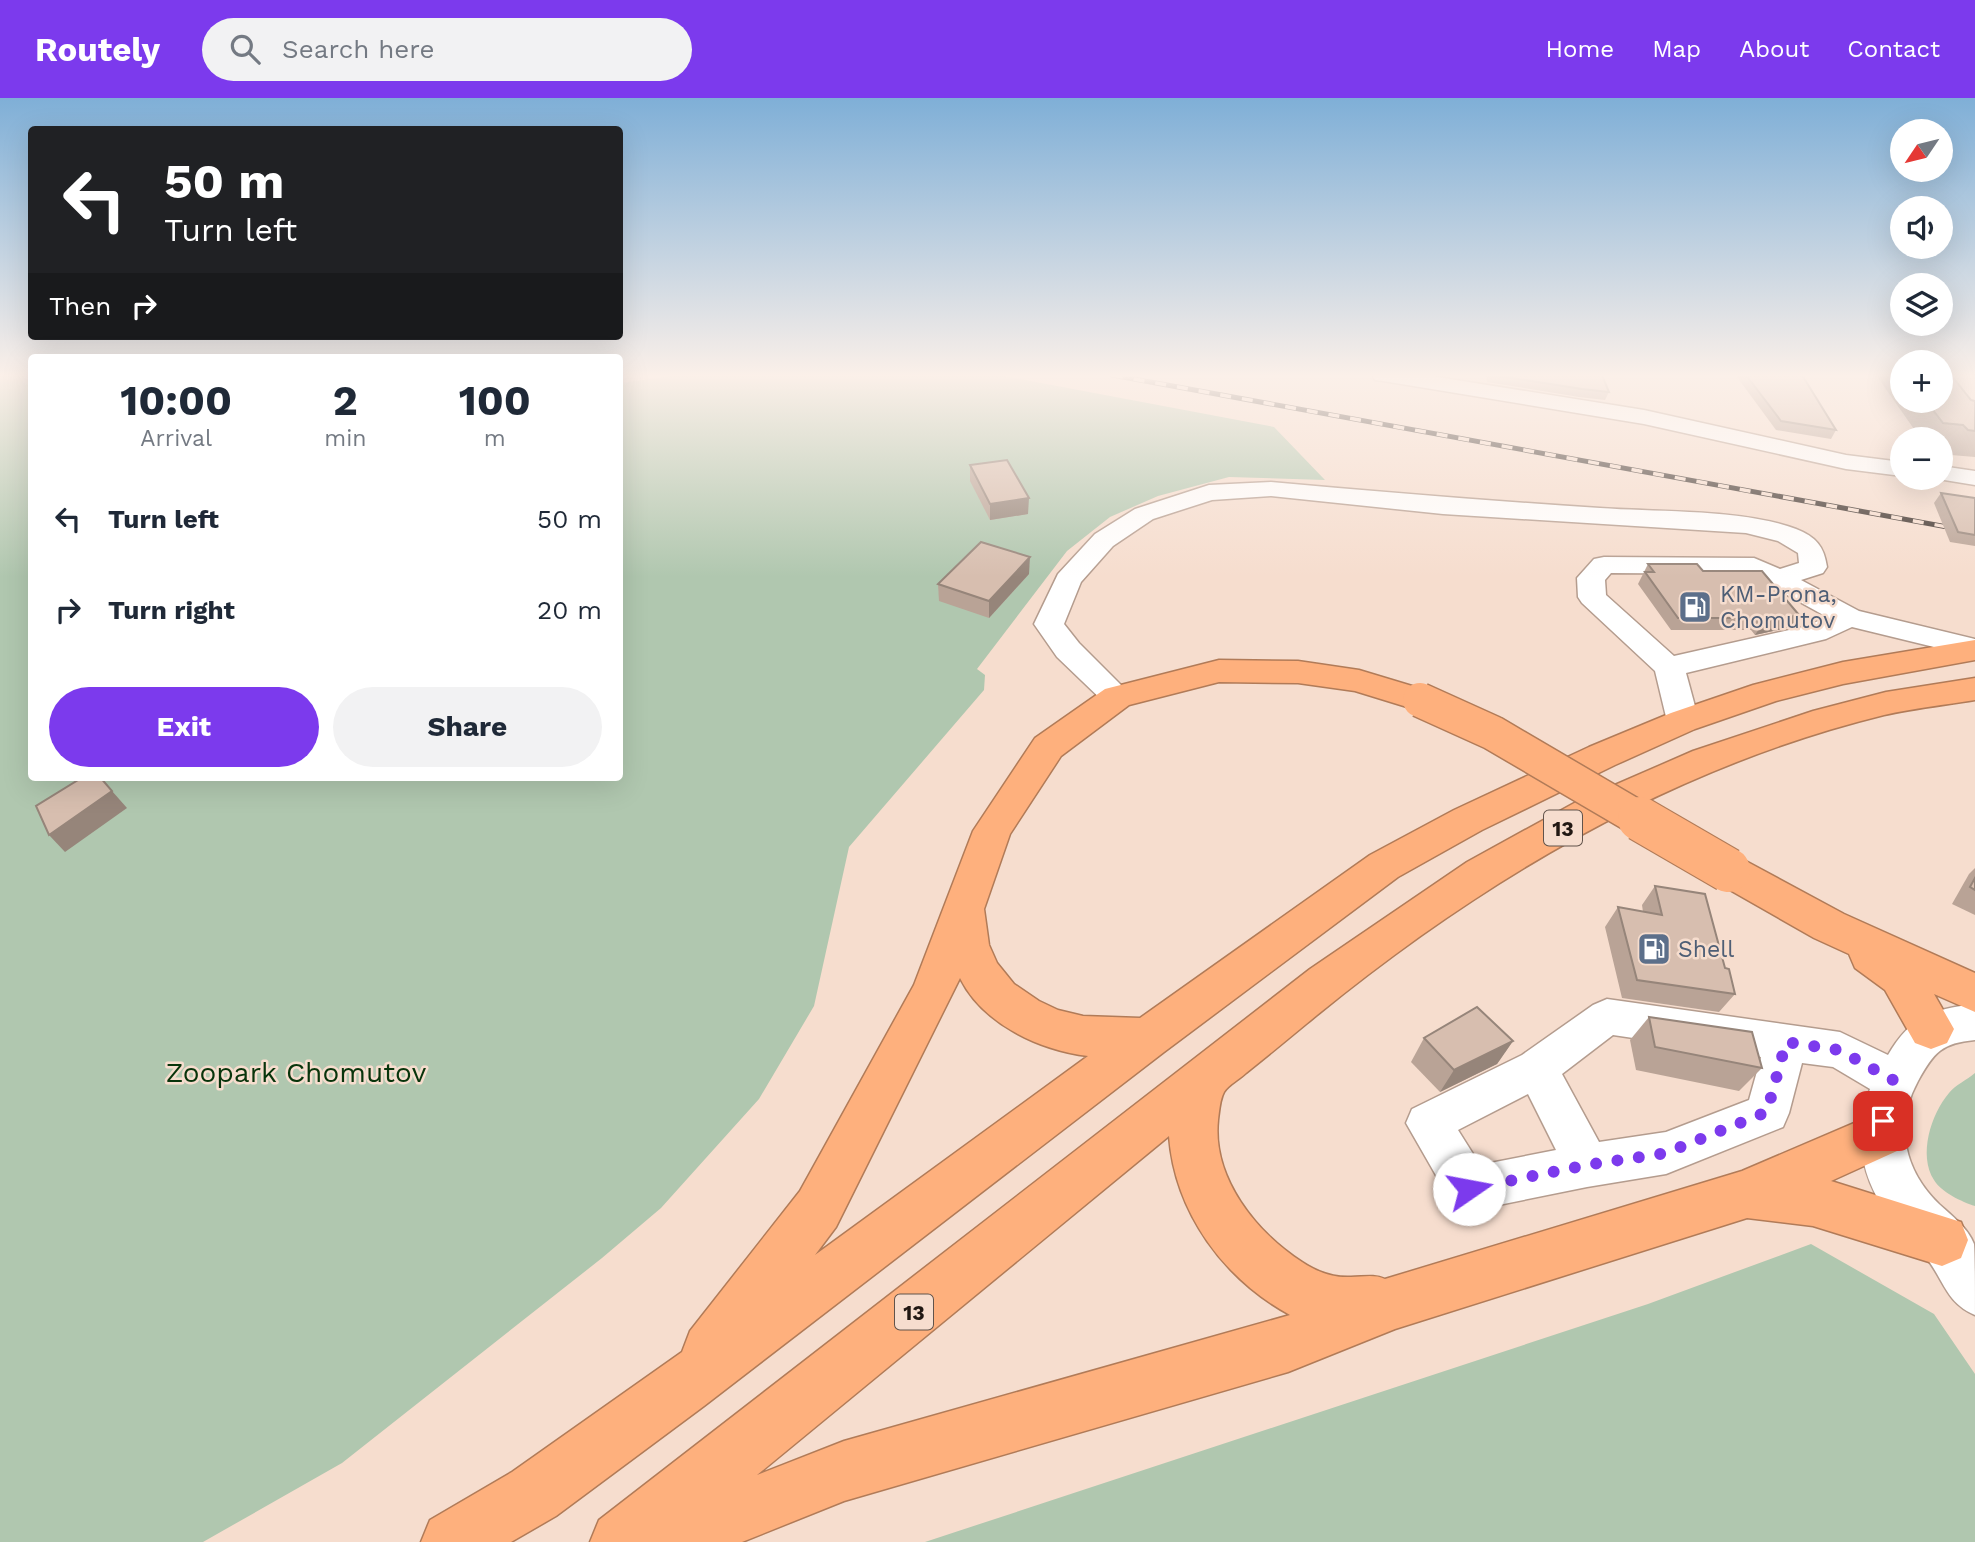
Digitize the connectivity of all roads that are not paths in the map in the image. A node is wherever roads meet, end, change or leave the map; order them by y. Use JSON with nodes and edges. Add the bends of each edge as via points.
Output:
{"nodes":[{"id":1,"x":1758,"y":442,"type":"edge"},
{"id":2,"x":1890,"y":468,"type":"edge"},
{"id":3,"x":1953,"y":475,"type":"edge"},
{"id":4,"x":1975,"y":478,"type":"edge"},
{"id":5,"x":1780,"y":578,"type":"junction"},
{"id":6,"x":1849,"y":617,"type":"junction"},
{"id":7,"x":1975,"y":649,"type":"edge"},
{"id":8,"x":1681,"y":663,"type":"junction"},
{"id":9,"x":1975,"y":690,"type":"edge"},
{"id":10,"x":1117,"y":697,"type":"junction"},
{"id":11,"x":1683,"y":721,"type":"junction"},
{"id":12,"x":964,"y":907,"type":"junction"},
{"id":13,"x":1829,"y":926,"type":"junction"},
{"id":14,"x":1975,"y":993,"type":"edge"},
{"id":15,"x":1975,"y":1021,"type":"edge"},
{"id":16,"x":1931,"y":1029,"type":"junction"},
{"id":17,"x":1148,"y":1038,"type":"junction"},
{"id":18,"x":1786,"y":1042,"type":"junction"},
{"id":19,"x":1537,"y":1068,"type":"junction"},
{"id":20,"x":1205,"y":1079,"type":"junction"},
{"id":21,"x":1895,"y":1081,"type":"junction"},
{"id":22,"x":1880,"y":1135,"type":"junction"},
{"id":23,"x":1587,"y":1165,"type":"junction"},
{"id":24,"x":1746,"y":1194,"type":"junction"},
{"id":25,"x":1959,"y":1249,"type":"edge"},
{"id":26,"x":1975,"y":1290,"type":"edge"},
{"id":27,"x":1395,"y":1302,"type":"junction"},
{"id":28,"x":684,"y":1386,"type":"junction"},
{"id":29,"x":452,"y":1542,"type":"edge"},
{"id":30,"x":621,"y":1542,"type":"edge"},
{"id":31,"x":664,"y":1542,"type":"edge"}],
"edges":[{"from":1,"to":2,"type":"street"},
{"from":3,"to":4,"type":"street"},
{"from":5,"to":6,"type":"street"},
{"from":5,"to":8,"type":"street","via":[[1754,566],[1604,565],[1633,610]]},
{"from":5,"to":10,"type":"street","via":[[1813,567],[1811,551],[1787,535],[1746,525],[1443,506],[1271,489],[1209,493],[1144,513],[1104,540],[1068,580],[1049,624],[1068,650]]},
{"from":6,"to":7,"type":"street"},
{"from":6,"to":8,"type":"street","via":[[1816,633]]},
{"from":7,"to":11,"type":"highway","number":"13","via":[[1843,673]]},
{"from":8,"to":11,"type":"street"},
{"from":9,"to":20,"type":"highway","number":"13","via":[[1889,703],[1803,725],[1723,752],[1622,797],[1539,839],[1430,906]]},
{"from":10,"to":12,"type":"highway","via":[[1048,747],[992,831]]},
{"from":10,"to":13,"type":"highway","bridge":true,"via":[[1232,671],[1298,672],[1420,700],[1493,733]]},
{"from":11,"to":17,"type":"highway","number":"13","via":[[1589,761],[1384,866]]},
{"from":12,"to":17,"type":"highway","via":[[969,952],[980,974],[1018,1012],[1043,1026],[1094,1040]]},
{"from":12,"to":28,"type":"highway","via":[[934,990],[818,1209]]},
{"from":13,"to":14,"type":"highway"},
{"from":13,"to":16,"type":"highway","via":[[1900,977]]},
{"from":15,"to":16,"type":"street"},
{"from":16,"to":21,"type":"street"},
{"from":17,"to":28,"type":"highway","number":"13"},
{"from":18,"to":19,"type":"street","via":[[1607,1017]]},
{"from":18,"to":21,"type":"street","via":[[1839,1050]]},
{"from":18,"to":23,"type":"street","via":[[1767,1112],[1666,1153]]},
{"from":19,"to":23,"type":"street"},
{"from":19,"to":23,"type":"street","via":[[1428,1123],[1469,1189]]},
{"from":20,"to":27,"type":"highway","via":[[1192,1130],[1195,1160],[1221,1219],[1242,1246],[1269,1271],[1336,1304]]},
{"from":20,"to":30,"type":"highway","number":"13"},
{"from":21,"to":22,"type":"street"},
{"from":22,"to":24,"type":"highway"},
{"from":22,"to":25,"type":"street","via":[[1898,1189]]},
{"from":24,"to":25,"type":"highway","via":[[1813,1201]]},
{"from":24,"to":27,"type":"highway"},
{"from":25,"to":26,"type":"street"},
{"from":27,"to":31,"type":"highway","via":[[1288,1344],[844,1471]]},
{"from":28,"to":29,"type":"highway","number":"13","via":[[534,1494]]}]}
